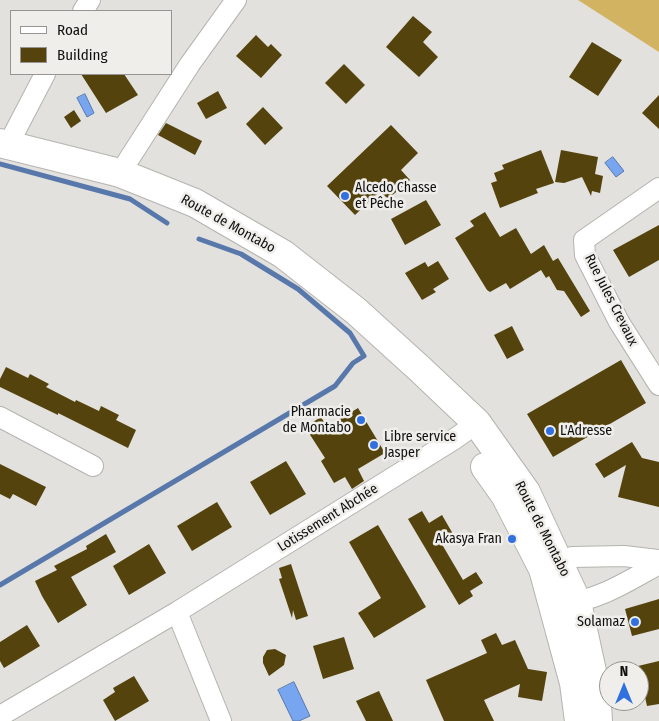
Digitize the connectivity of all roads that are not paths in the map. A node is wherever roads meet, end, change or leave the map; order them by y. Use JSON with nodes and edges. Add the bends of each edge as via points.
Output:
{"nodes":[{"id":1,"x":236,"y":0,"type":"edge"},
{"id":2,"x":44,"y":75,"type":"edge"},
{"id":3,"x":4,"y":144,"type":"edge"},
{"id":4,"x":120,"y":173,"type":"junction"},
{"id":5,"x":659,"y":188,"type":"edge"},
{"id":6,"x":659,"y":385,"type":"edge"},
{"id":7,"x":0,"y":417,"type":"edge"},
{"id":8,"x":470,"y":428,"type":"junction"},
{"id":9,"x":93,"y":466,"type":"dead end"},
{"id":10,"x":659,"y":560,"type":"edge"},
{"id":11,"x":659,"y":564,"type":"edge"},
{"id":12,"x":551,"y":565,"type":"junction"},
{"id":13,"x":565,"y":603,"type":"junction"},
{"id":14,"x":177,"y":612,"type":"junction"},
{"id":15,"x":0,"y":716,"type":"edge"},
{"id":16,"x":221,"y":721,"type":"edge"},
{"id":17,"x":579,"y":721,"type":"edge"},
{"id":18,"x":598,"y":721,"type":"edge"}],
"edges":[{"from":1,"to":4,"type":"street","via":[[190,64]]},
{"from":2,"to":3,"type":"street"},
{"from":3,"to":4,"type":"main road","name":"Route de Montabo"},
{"from":4,"to":8,"type":"main road","name":"Route de Montabo","via":[[195,203],[283,254],[356,311],[421,370]]},
{"from":5,"to":6,"type":"street","name":"Rue Jules Crevaux","via":[[584,240],[584,255],[619,322]]},
{"from":7,"to":9,"type":"street"},
{"from":8,"to":12,"type":"main road","name":"Route de Montabo","via":[[526,492]]},
{"from":8,"to":14,"type":"street","name":"Lotissement Abchée"},
{"from":10,"to":12,"type":"street","via":[[572,556]]},
{"from":11,"to":13,"type":"street","via":[[623,585]]},
{"from":12,"to":13,"type":"main road","name":"Route de Montabo"},
{"from":13,"to":17,"type":"main road","name":"Route de Montabo"},
{"from":13,"to":18,"type":"main road","name":"Route de Montabo","via":[[596,690]]},
{"from":14,"to":15,"type":"street","name":"Lotissement Abchée"},
{"from":14,"to":16,"type":"street"}]}
